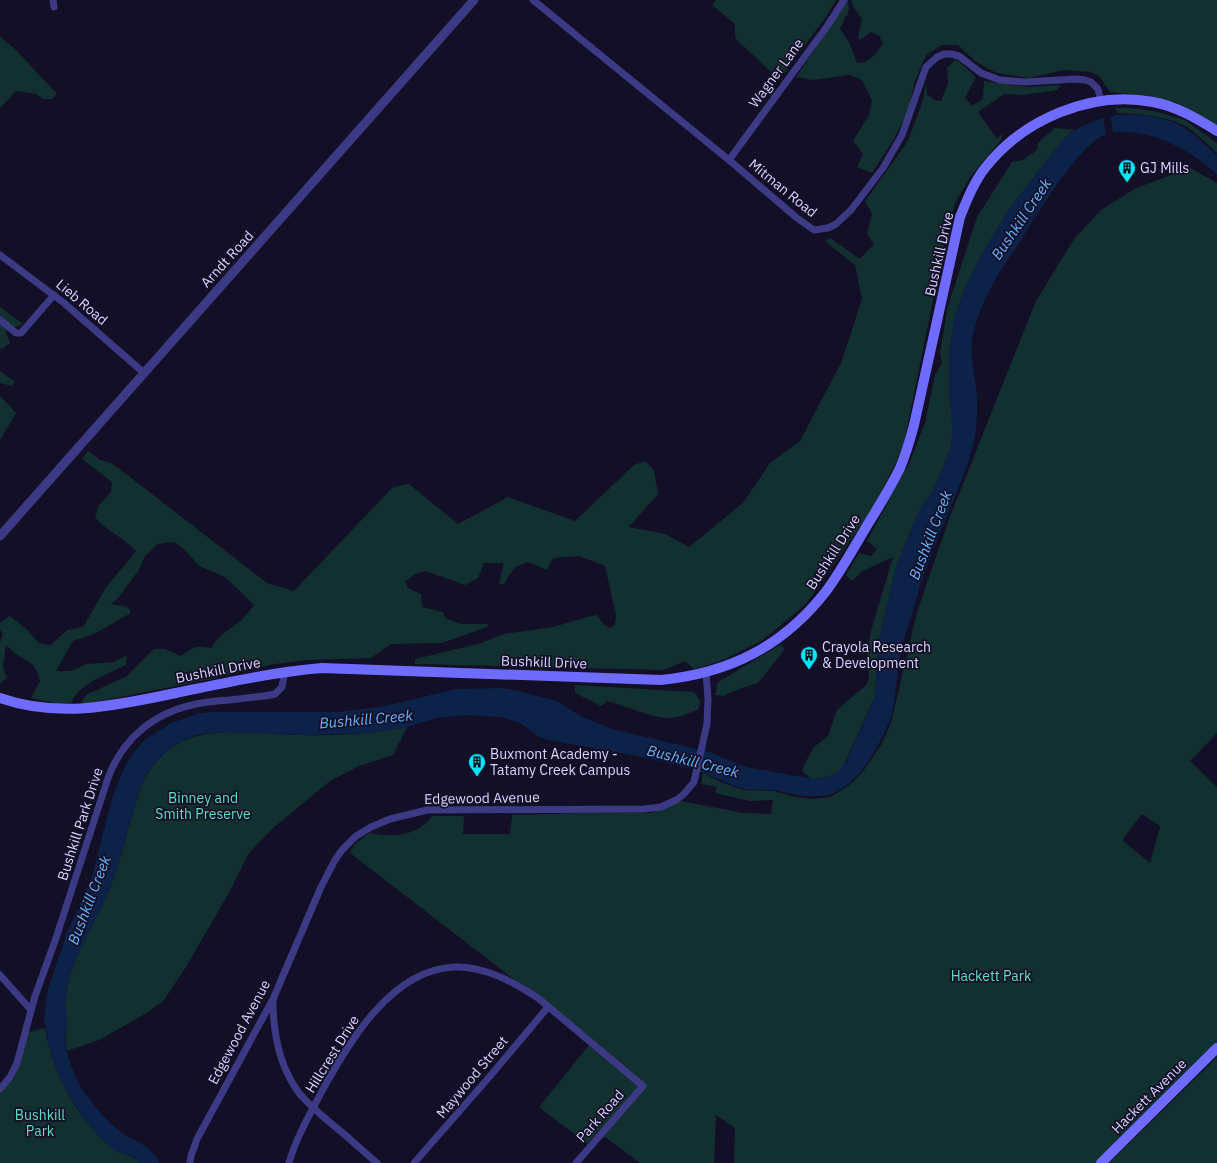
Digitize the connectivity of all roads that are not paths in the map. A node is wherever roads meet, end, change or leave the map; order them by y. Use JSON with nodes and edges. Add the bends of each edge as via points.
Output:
{"nodes":[{"id":1,"x":474,"y":0,"type":"edge"},
{"id":2,"x":533,"y":0,"type":"edge"},
{"id":3,"x":844,"y":0,"type":"edge"},
{"id":4,"x":1101,"y":101,"type":"junction"},
{"id":5,"x":1217,"y":131,"type":"edge"},
{"id":6,"x":729,"y":160,"type":"junction"},
{"id":7,"x":0,"y":255,"type":"edge"},
{"id":8,"x":54,"y":295,"type":"junction"},
{"id":9,"x":0,"y":320,"type":"edge"},
{"id":10,"x":144,"y":373,"type":"junction"},
{"id":11,"x":0,"y":536,"type":"edge"},
{"id":12,"x":285,"y":672,"type":"junction"},
{"id":13,"x":706,"y":673,"type":"junction"},
{"id":14,"x":0,"y":698,"type":"edge"},
{"id":15,"x":0,"y":975,"type":"edge"},
{"id":16,"x":273,"y":999,"type":"junction"},
{"id":17,"x":548,"y":1007,"type":"junction"},
{"id":18,"x":31,"y":1010,"type":"junction"},
{"id":19,"x":1217,"y":1048,"type":"edge"},
{"id":20,"x":643,"y":1086,"type":"joint"},
{"id":21,"x":0,"y":1090,"type":"edge"},
{"id":22,"x":313,"y":1108,"type":"junction"},
{"id":23,"x":190,"y":1163,"type":"edge"},
{"id":24,"x":289,"y":1163,"type":"edge"},
{"id":25,"x":377,"y":1163,"type":"edge"},
{"id":26,"x":414,"y":1163,"type":"edge"},
{"id":27,"x":576,"y":1163,"type":"edge"},
{"id":28,"x":1101,"y":1163,"type":"edge"}],
"edges":[{"from":1,"to":10,"type":"street","name":"Arndt Road"},
{"from":2,"to":6,"type":"street","name":"Mitman Road"},
{"from":3,"to":6,"type":"street","name":"Wagner Lane"},
{"from":4,"to":5,"type":"main road","name":"Bushkill Drive","via":[[1155,102],[1184,113]]},
{"from":4,"to":6,"type":"street","name":"Mitman Road","via":[[1098,89],[1085,80],[1000,80],[981,73],[959,56],[944,54],[937,57],[926,67],[902,135],[883,168],[851,210],[836,224],[820,230],[803,224]]},
{"from":4,"to":13,"type":"main road","name":"Bushkill Drive","via":[[1057,114],[1030,127],[1004,147],[984,169],[960,217],[914,425],[895,478],[834,581],[804,617],[780,637],[756,652]]},
{"from":7,"to":8,"type":"street","name":"Lieb Road"},
{"from":8,"to":9,"type":"street","via":[[21,333],[16,333]]},
{"from":8,"to":10,"type":"street","name":"Lieb Road"},
{"from":10,"to":11,"type":"street","name":"Arndt Road"},
{"from":12,"to":13,"type":"main road","name":"Bushkill Drive","via":[[349,668],[649,680]]},
{"from":12,"to":14,"type":"main road","name":"Bushkill Drive","via":[[99,708],[54,709]]},
{"from":12,"to":18,"type":"street","name":"Bushkill Park Drive","via":[[282,686],[275,694],[194,704],[175,710],[142,728],[121,752],[108,778]]},
{"from":13,"to":16,"type":"street","name":"Edgewood Avenue","via":[[706,732],[694,782],[683,795],[653,809],[427,810],[390,819],[371,827],[356,836],[335,860]]},
{"from":15,"to":18,"type":"street"},
{"from":16,"to":22,"type":"street","via":[[274,1029],[281,1058],[292,1081]]},
{"from":16,"to":23,"type":"street","name":"Edgewood Avenue","via":[[197,1139]]},
{"from":17,"to":20,"type":"street","name":"Hillcrest Drive"},
{"from":17,"to":22,"type":"street","name":"Hillcrest Drive","via":[[522,988],[494,974],[473,968],[453,967],[425,973],[405,984],[370,1018],[355,1037]]},
{"from":17,"to":26,"type":"street","name":"Maywood Street"},
{"from":18,"to":21,"type":"street","name":"Bushkill Park Drive","via":[[17,1063]]},
{"from":19,"to":28,"type":"main road","name":"Hackett Avenue"},
{"from":20,"to":27,"type":"street","name":"Park Road"},
{"from":22,"to":24,"type":"street","name":"Hillcrest Drive"},
{"from":22,"to":25,"type":"street"}]}
